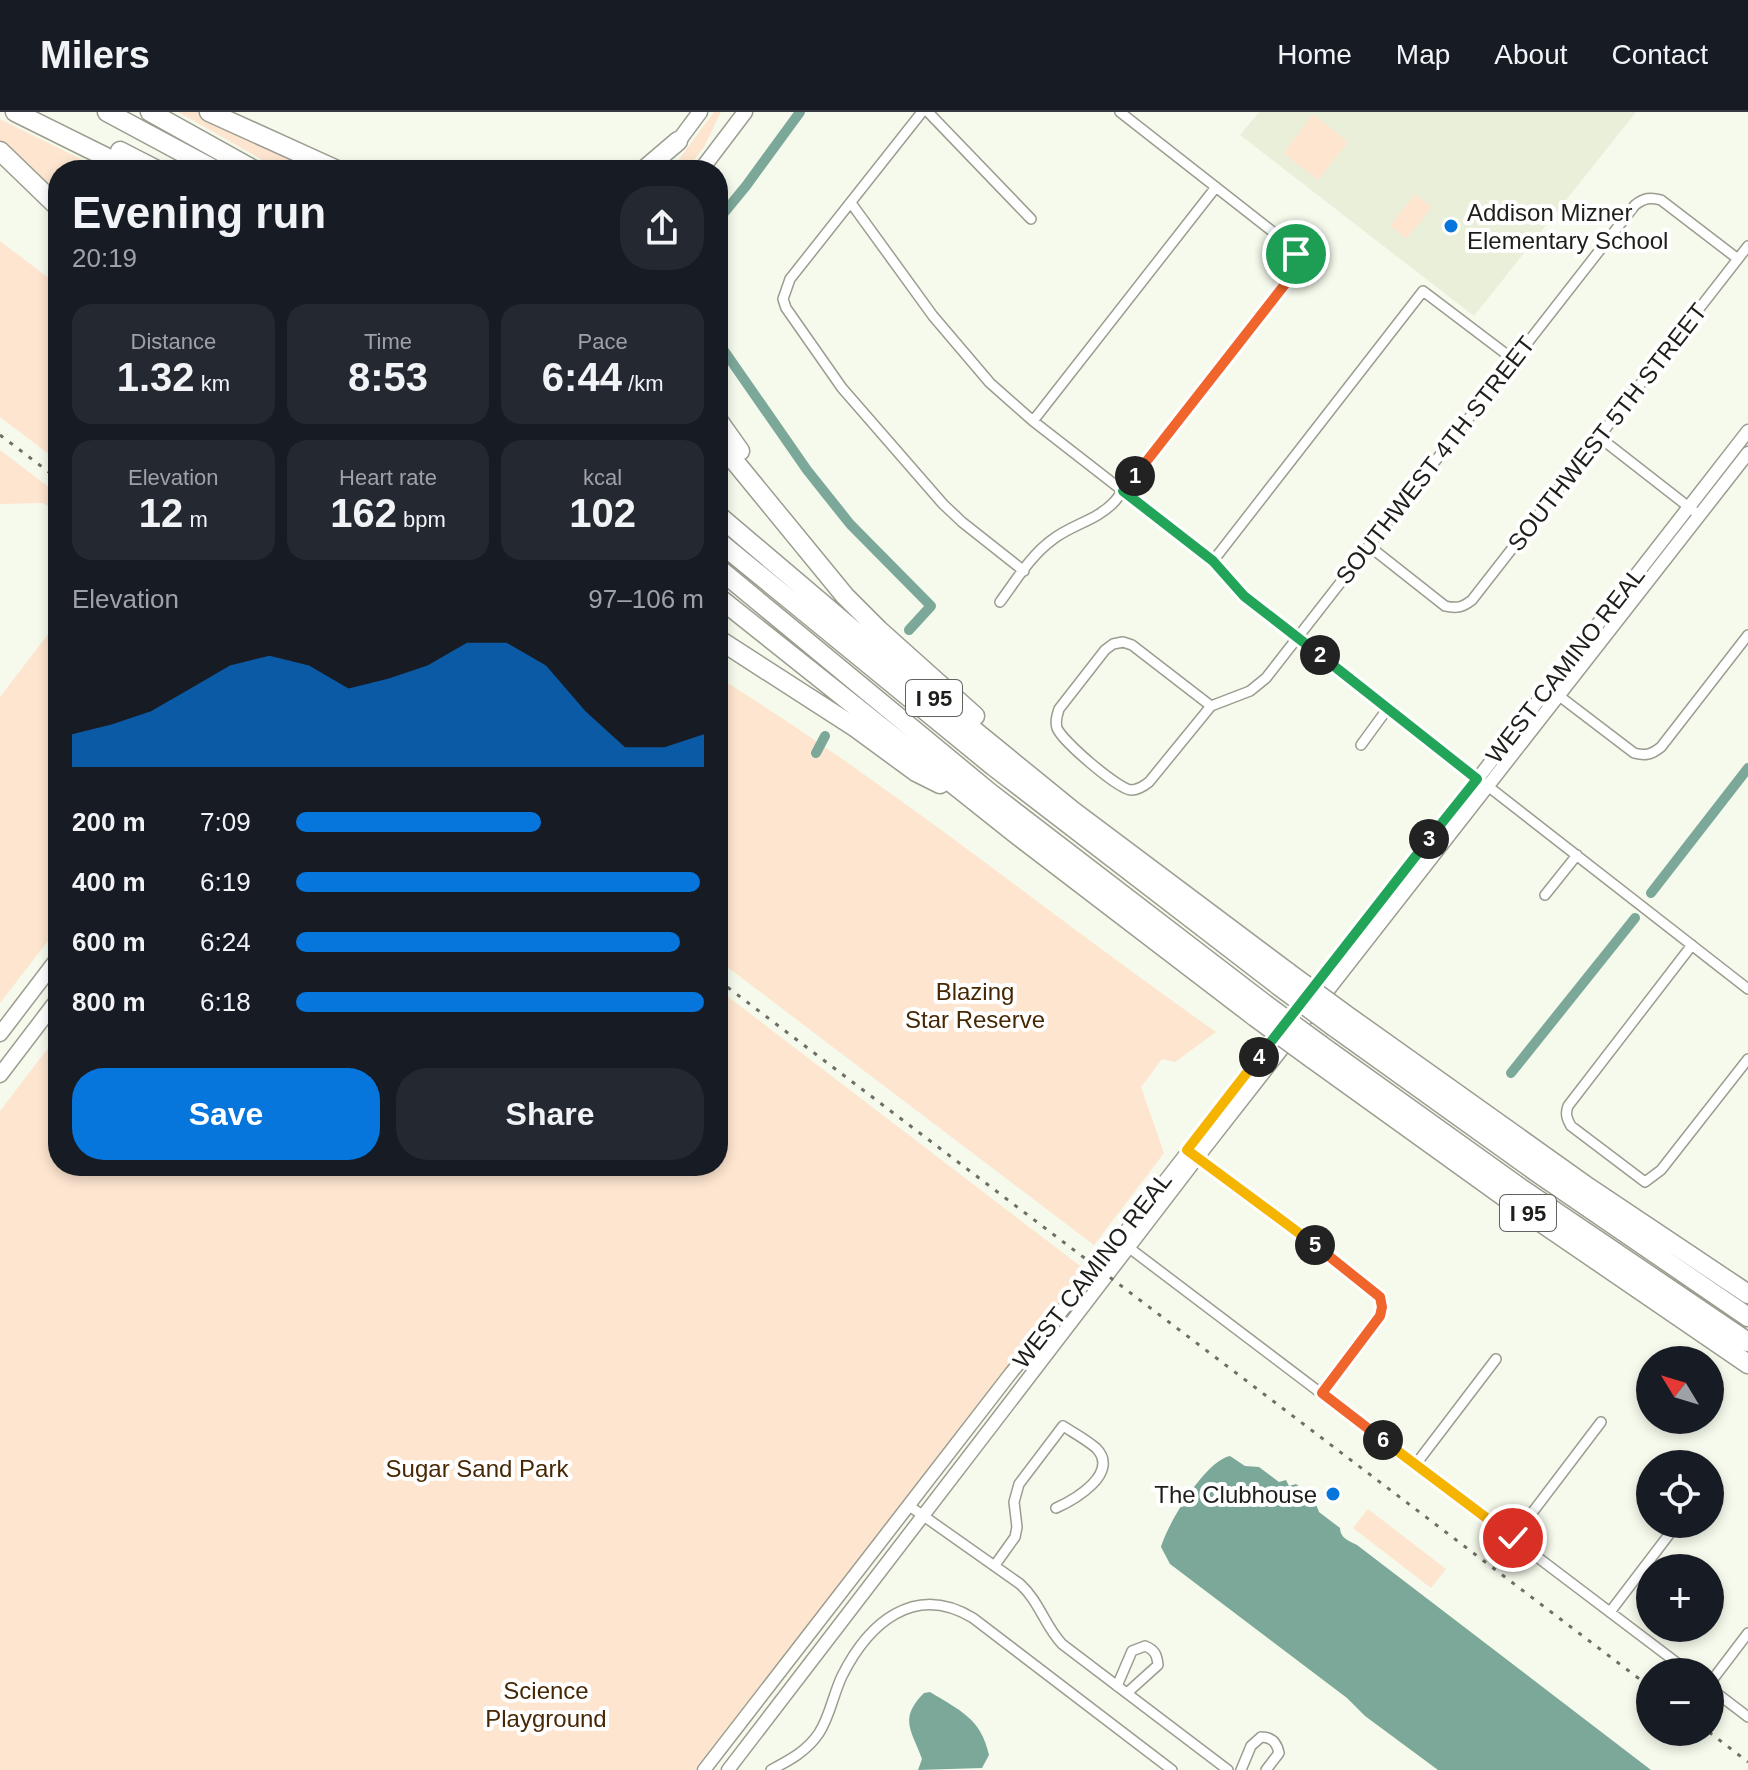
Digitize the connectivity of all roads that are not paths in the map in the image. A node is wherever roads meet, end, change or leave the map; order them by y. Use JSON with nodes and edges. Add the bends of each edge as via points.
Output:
{"nodes":[{"id":1,"x":15,"y":112,"type":"edge"},
{"id":2,"x":43,"y":112,"type":"edge"},
{"id":3,"x":107,"y":112,"type":"edge"},
{"id":4,"x":150,"y":112,"type":"edge"},
{"id":5,"x":209,"y":112,"type":"edge"},
{"id":6,"x":700,"y":112,"type":"edge"},
{"id":7,"x":745,"y":112,"type":"edge"},
{"id":8,"x":922,"y":112,"type":"edge"},
{"id":9,"x":928,"y":112,"type":"edge"},
{"id":10,"x":1120,"y":112,"type":"edge"},
{"id":11,"x":678,"y":141,"type":"junction"},
{"id":12,"x":0,"y":151,"type":"edge"},
{"id":13,"x":112,"y":160,"type":"edge"},
{"id":14,"x":137,"y":160,"type":"edge"},
{"id":15,"x":196,"y":160,"type":"edge"},
{"id":16,"x":236,"y":160,"type":"edge"},
{"id":17,"x":315,"y":160,"type":"edge"},
{"id":18,"x":656,"y":160,"type":"edge"},
{"id":19,"x":664,"y":160,"type":"edge"},
{"id":20,"x":709,"y":160,"type":"edge"},
{"id":21,"x":1216,"y":187,"type":"junction"},
{"id":22,"x":48,"y":197,"type":"edge"},
{"id":23,"x":851,"y":203,"type":"junction"},
{"id":24,"x":1031,"y":219,"type":"dead end"},
{"id":25,"x":1748,"y":246,"type":"edge"},
{"id":26,"x":1738,"y":259,"type":"junction"},
{"id":27,"x":1514,"y":360,"type":"junction"},
{"id":28,"x":1033,"y":421,"type":"junction"},
{"id":29,"x":1748,"y":431,"type":"edge"},
{"id":30,"x":728,"y":434,"type":"edge"},
{"id":31,"x":1599,"y":437,"type":"junction"},
{"id":32,"x":728,"y":453,"type":"edge"},
{"id":33,"x":1748,"y":453,"type":"edge"},
{"id":34,"x":1123,"y":491,"type":"junction"},
{"id":35,"x":1693,"y":511,"type":"junction"},
{"id":36,"x":783,"y":522,"type":"junction"},
{"id":37,"x":728,"y":523,"type":"edge"},
{"id":38,"x":1369,"y":546,"type":"junction"},
{"id":39,"x":728,"y":549,"type":"edge"},
{"id":40,"x":1213,"y":561,"type":"junction"},
{"id":41,"x":1024,"y":571,"type":"junction"},
{"id":42,"x":728,"y":576,"type":"edge"},
{"id":43,"x":1000,"y":602,"type":"dead end"},
{"id":44,"x":728,"y":605,"type":"edge"},
{"id":45,"x":1748,"y":635,"type":"edge"},
{"id":46,"x":1297,"y":638,"type":"junction"},
{"id":47,"x":728,"y":645,"type":"edge"},
{"id":48,"x":1553,"y":691,"type":"junction"},
{"id":49,"x":1211,"y":706,"type":"junction"},
{"id":50,"x":1388,"y":708,"type":"junction"},
{"id":51,"x":1361,"y":745,"type":"dead end"},
{"id":52,"x":1482,"y":783,"type":"junction"},
{"id":53,"x":978,"y":804,"type":"junction"},
{"id":54,"x":1577,"y":855,"type":"junction"},
{"id":55,"x":1156,"y":872,"type":"junction"},
{"id":56,"x":1545,"y":895,"type":"dead end"},
{"id":57,"x":1692,"y":945,"type":"junction"},
{"id":58,"x":48,"y":971,"type":"edge"},
{"id":59,"x":1284,"y":980,"type":"junction"},
{"id":60,"x":1748,"y":989,"type":"edge"},
{"id":61,"x":1260,"y":1010,"type":"junction"},
{"id":62,"x":48,"y":1012,"type":"edge"},
{"id":63,"x":1340,"y":1021,"type":"junction"},
{"id":64,"x":0,"y":1034,"type":"edge"},
{"id":65,"x":1316,"y":1052,"type":"junction"},
{"id":66,"x":1748,"y":1059,"type":"edge"},
{"id":67,"x":0,"y":1075,"type":"edge"},
{"id":68,"x":1193,"y":1154,"type":"junction"},
{"id":69,"x":1128,"y":1247,"type":"junction"},
{"id":70,"x":1748,"y":1294,"type":"edge"},
{"id":71,"x":1748,"y":1317,"type":"edge"},
{"id":72,"x":1748,"y":1342,"type":"edge"},
{"id":73,"x":1496,"y":1359,"type":"dead end"},
{"id":74,"x":1748,"y":1364,"type":"edge"},
{"id":75,"x":1322,"y":1393,"type":"junction"},
{"id":76,"x":1601,"y":1422,"type":"dead end"},
{"id":77,"x":1416,"y":1464,"type":"junction"},
{"id":78,"x":908,"y":1505,"type":"junction"},
{"id":79,"x":1056,"y":1508,"type":"dead end"},
{"id":80,"x":923,"y":1517,"type":"junction"},
{"id":81,"x":1513,"y":1538,"type":"junction"},
{"id":82,"x":1666,"y":1538,"type":"edge"},
{"id":83,"x":995,"y":1565,"type":"junction"},
{"id":84,"x":1610,"y":1612,"type":"junction"},
{"id":85,"x":1748,"y":1633,"type":"edge"},
{"id":86,"x":1671,"y":1658,"type":"edge"},
{"id":87,"x":1724,"y":1666,"type":"edge"},
{"id":88,"x":1117,"y":1686,"type":"junction"},
{"id":89,"x":1127,"y":1693,"type":"junction"},
{"id":90,"x":1724,"y":1697,"type":"edge"},
{"id":91,"x":1748,"y":1717,"type":"edge"},
{"id":92,"x":704,"y":1770,"type":"edge"},
{"id":93,"x":728,"y":1770,"type":"edge"},
{"id":94,"x":771,"y":1770,"type":"edge"},
{"id":95,"x":1172,"y":1770,"type":"edge"},
{"id":96,"x":1228,"y":1770,"type":"edge"},
{"id":97,"x":1241,"y":1770,"type":"edge"},
{"id":98,"x":1266,"y":1770,"type":"edge"}],
"edges":[{"from":1,"to":13,"type":"highway"},
{"from":2,"to":14,"type":"highway"},
{"from":3,"to":15,"type":"highway"},
{"from":4,"to":16,"type":"highway"},
{"from":5,"to":17,"type":"highway"},
{"from":6,"to":11,"type":"main road"},
{"from":7,"to":20,"type":"main road"},
{"from":8,"to":23,"type":"street"},
{"from":9,"to":24,"type":"street"},
{"from":10,"to":21,"type":"street"},
{"from":11,"to":18,"type":"highway"},
{"from":11,"to":19,"type":"main road"},
{"from":12,"to":22,"type":"highway"},
{"from":21,"to":28,"type":"street"},
{"from":21,"to":34,"type":"street","via":[[1291,246],[1297,265]]},
{"from":23,"to":28,"type":"street","via":[[953,341]]},
{"from":23,"to":41,"type":"street","via":[[790,279],[783,294],[786,308],[862,412],[943,504]]},
{"from":25,"to":26,"type":"street","name":"SOUTHWEST 5TH STREET"},
{"from":26,"to":27,"type":"street","name":"SOUTHWEST 4TH STREET","via":[[1661,200],[1647,198],[1635,205]]},
{"from":26,"to":31,"type":"street","name":"SOUTHWEST 5TH STREET"},
{"from":27,"to":38,"type":"street","name":"SOUTHWEST 4TH STREET"},
{"from":27,"to":40,"type":"street","via":[[1423,291]]},
{"from":28,"to":34,"type":"street"},
{"from":29,"to":35,"type":"street","name":"WEST CAMINO REAL"},
{"from":30,"to":36,"type":"highway"},
{"from":31,"to":35,"type":"street"},
{"from":31,"to":38,"type":"street","name":"SOUTHWEST 5TH STREET","via":[[1465,606],[1445,606]]},
{"from":32,"to":36,"type":"highway"},
{"from":33,"to":35,"type":"street","name":"WEST CAMINO REAL"},
{"from":34,"to":40,"type":"street"},
{"from":34,"to":41,"type":"street","via":[[1101,515],[1052,540]]},
{"from":35,"to":48,"type":"street","name":"WEST CAMINO REAL"},
{"from":36,"to":55,"type":"highway","via":[[879,630]]},
{"from":37,"to":55,"type":"highway","number":"I 95","via":[[956,716]]},
{"from":38,"to":46,"type":"street","name":"SOUTHWEST 4TH STREET"},
{"from":39,"to":59,"type":"highway","via":[[1003,774]]},
{"from":40,"to":46,"type":"street","via":[[1244,596]]},
{"from":41,"to":43,"type":"street"},
{"from":42,"to":61,"type":"highway"},
{"from":44,"to":53,"type":"highway","number":"I 95"},
{"from":45,"to":48,"type":"street","via":[[1661,747],[1649,754],[1634,753]]},
{"from":46,"to":49,"type":"street","name":"SOUTHWEST 4TH STREET","via":[[1259,685]]},
{"from":46,"to":50,"type":"street"},
{"from":47,"to":53,"type":"highway","via":[[916,772]]},
{"from":48,"to":52,"type":"street","name":"WEST CAMINO REAL"},
{"from":49,"to":49,"type":"street","via":[[1123,642],[1105,650],[1059,709],[1057,728],[1111,779],[1132,790],[1149,782]]},
{"from":50,"to":51,"type":"street"},
{"from":50,"to":52,"type":"street"},
{"from":52,"to":54,"type":"street"},
{"from":52,"to":68,"type":"street","name":"WEST CAMINO REAL"},
{"from":53,"to":61,"type":"highway","number":"I 95"},
{"from":54,"to":56,"type":"street"},
{"from":54,"to":57,"type":"street"},
{"from":55,"to":59,"type":"highway","number":"I 95"},
{"from":57,"to":60,"type":"street"},
{"from":57,"to":66,"type":"street","via":[[1568,1106],[1567,1119],[1645,1182],[1661,1170]]},
{"from":58,"to":64,"type":"main road"},
{"from":59,"to":63,"type":"highway","number":"I 95","bridge":true},
{"from":61,"to":65,"type":"highway","number":"I 95","bridge":true},
{"from":62,"to":67,"type":"main road"},
{"from":63,"to":70,"type":"highway","number":"I 95"},
{"from":63,"to":71,"type":"highway","via":[[1529,1167]]},
{"from":65,"to":72,"type":"highway"},
{"from":65,"to":74,"type":"highway","number":"I 95","via":[[1514,1204]]},
{"from":68,"to":69,"type":"street","name":"WEST CAMINO REAL"},
{"from":68,"to":75,"type":"street","via":[[1374,1290],[1380,1316]]},
{"from":68,"to":78,"type":"street","name":"WEST CAMINO REAL"},
{"from":69,"to":75,"type":"street"},
{"from":69,"to":80,"type":"street","name":"WEST CAMINO REAL"},
{"from":73,"to":77,"type":"street"},
{"from":75,"to":77,"type":"street"},
{"from":76,"to":81,"type":"street"},
{"from":77,"to":81,"type":"street"},
{"from":78,"to":80,"type":"street"},
{"from":78,"to":92,"type":"street","name":"WEST CAMINO REAL"},
{"from":79,"to":83,"type":"street","via":[[1078,1499],[1103,1466],[1096,1448],[1063,1426],[1019,1484],[1015,1537]]},
{"from":80,"to":83,"type":"street"},
{"from":80,"to":93,"type":"street","name":"WEST CAMINO REAL"},
{"from":81,"to":84,"type":"street"},
{"from":82,"to":84,"type":"street"},
{"from":83,"to":88,"type":"street","via":[[1033,1597],[1062,1644]]},
{"from":84,"to":86,"type":"street"},
{"from":85,"to":87,"type":"street"},
{"from":88,"to":89,"type":"street"},
{"from":88,"to":89,"type":"street","via":[[1132,1651],[1152,1649],[1158,1665]]},
{"from":89,"to":96,"type":"street"},
{"from":90,"to":91,"type":"street"},
{"from":94,"to":95,"type":"street","via":[[814,1740],[841,1678],[877,1626],[901,1610],[928,1604],[973,1618]]},
{"from":97,"to":98,"type":"street","via":[[1261,1737],[1278,1746],[1275,1762]]}]}
